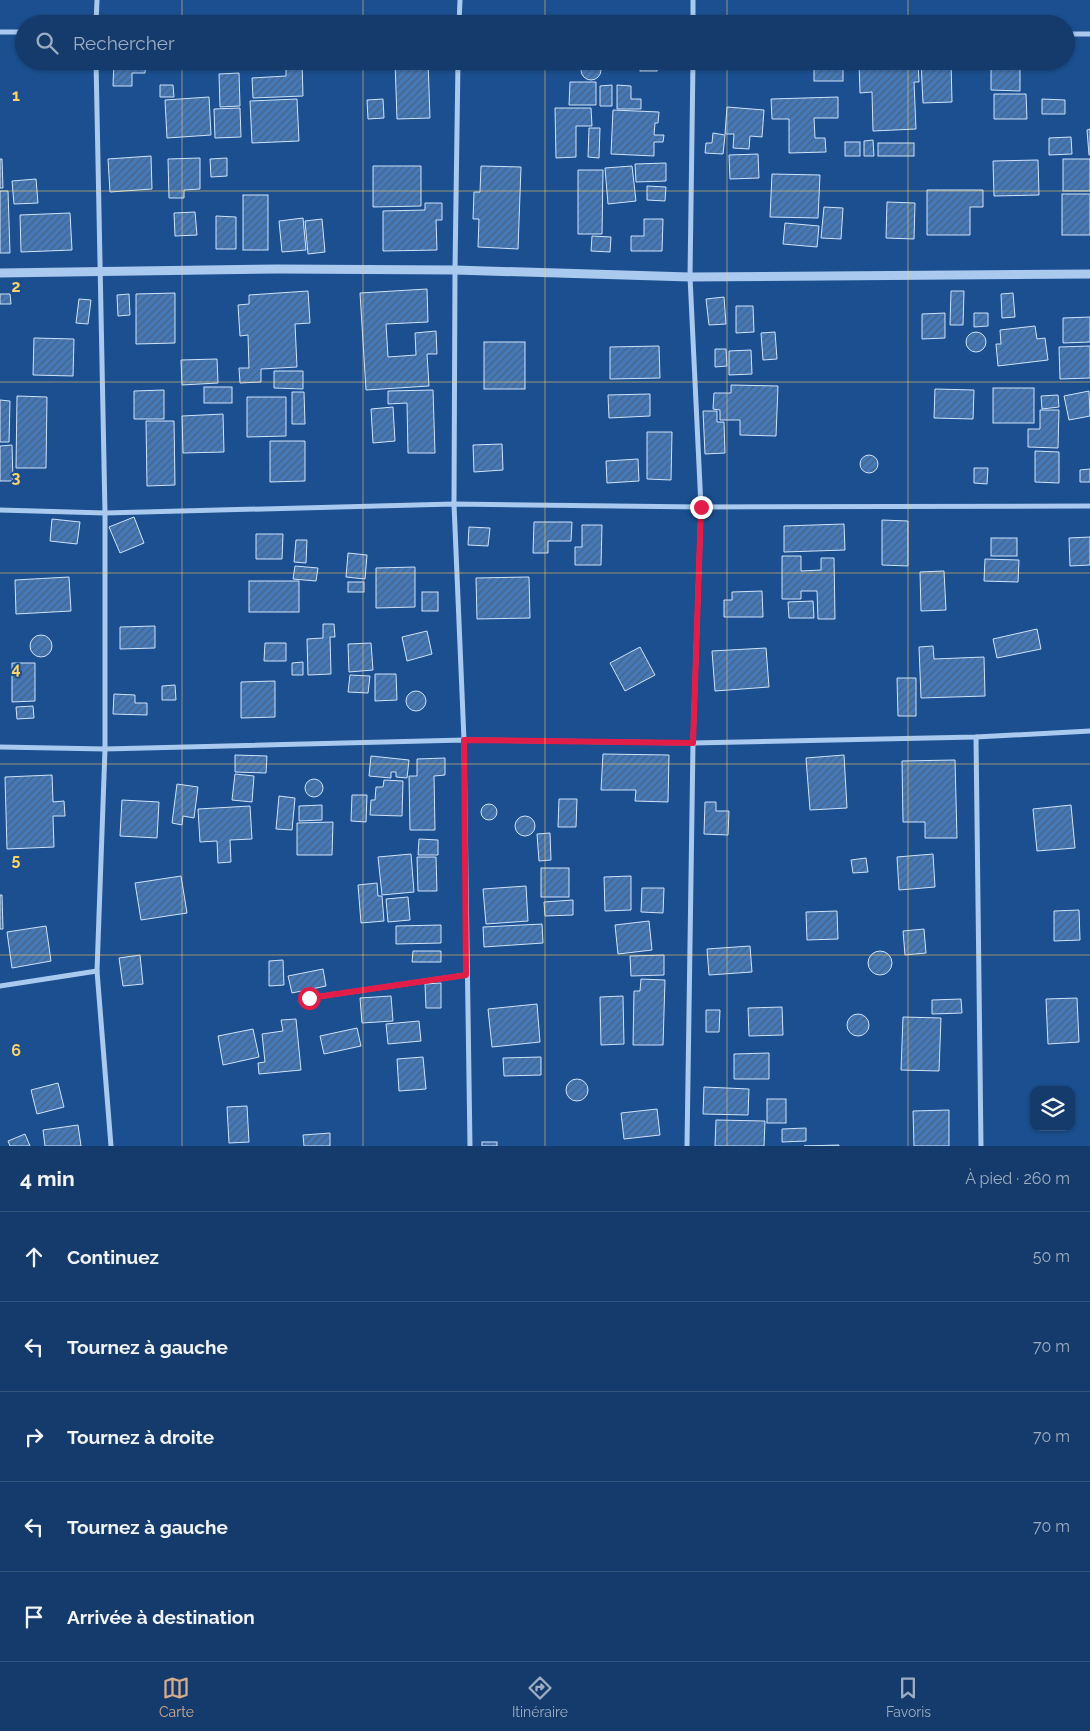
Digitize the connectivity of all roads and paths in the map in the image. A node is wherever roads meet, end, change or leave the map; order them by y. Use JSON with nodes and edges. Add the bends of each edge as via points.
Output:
{"nodes":[{"id":1,"x":97,"y":0,"type":"edge"},
{"id":2,"x":460,"y":0,"type":"edge"},
{"id":3,"x":694,"y":0,"type":"edge"},
{"id":4,"x":96,"y":15,"type":"edge"},
{"id":5,"x":459,"y":15,"type":"edge"},
{"id":6,"x":694,"y":15,"type":"edge"},
{"id":7,"x":0,"y":32,"type":"edge"},
{"id":8,"x":15,"y":32,"type":"edge"},
{"id":9,"x":1075,"y":34,"type":"edge"},
{"id":10,"x":1090,"y":34,"type":"edge"},
{"id":11,"x":96,"y":70,"type":"edge"},
{"id":12,"x":458,"y":70,"type":"edge"},
{"id":13,"x":693,"y":70,"type":"edge"},
{"id":14,"x":455,"y":270,"type":"junction"},
{"id":15,"x":100,"y":271,"type":"junction"},
{"id":16,"x":0,"y":273,"type":"edge"},
{"id":17,"x":1090,"y":274,"type":"edge"},
{"id":18,"x":690,"y":277,"type":"junction"},
{"id":19,"x":454,"y":504,"type":"junction"},
{"id":20,"x":1090,"y":506,"type":"edge"},
{"id":21,"x":701,"y":507,"type":"junction"},
{"id":22,"x":0,"y":510,"type":"edge"},
{"id":23,"x":105,"y":513,"type":"junction"},
{"id":24,"x":1090,"y":731,"type":"edge"},
{"id":25,"x":976,"y":737,"type":"junction"},
{"id":26,"x":464,"y":740,"type":"junction"},
{"id":27,"x":693,"y":743,"type":"junction"},
{"id":28,"x":0,"y":747,"type":"edge"},
{"id":29,"x":105,"y":749,"type":"junction"},
{"id":30,"x":97,"y":971,"type":"junction"},
{"id":31,"x":466,"y":975,"type":"junction"},
{"id":32,"x":0,"y":986,"type":"edge"},
{"id":33,"x":309,"y":998,"type":"dead end"},
{"id":34,"x":111,"y":1146,"type":"edge"},
{"id":35,"x":470,"y":1146,"type":"edge"},
{"id":36,"x":687,"y":1146,"type":"edge"},
{"id":37,"x":981,"y":1146,"type":"edge"}],
"edges":[{"from":1,"to":4,"type":"street"},
{"from":2,"to":5,"type":"street"},
{"from":3,"to":6,"type":"street"},
{"from":7,"to":8,"type":"street"},
{"from":9,"to":10,"type":"street"},
{"from":11,"to":15,"type":"street"},
{"from":12,"to":14,"type":"street"},
{"from":13,"to":18,"type":"street"},
{"from":14,"to":15,"type":"street"},
{"from":14,"to":18,"type":"street"},
{"from":14,"to":19,"type":"street"},
{"from":15,"to":16,"type":"street"},
{"from":15,"to":23,"type":"street"},
{"from":17,"to":18,"type":"street"},
{"from":18,"to":21,"type":"street"},
{"from":19,"to":21,"type":"street"},
{"from":19,"to":23,"type":"street"},
{"from":19,"to":26,"type":"street"},
{"from":20,"to":21,"type":"street"},
{"from":21,"to":27,"type":"street"},
{"from":22,"to":23,"type":"street"},
{"from":23,"to":29,"type":"street"},
{"from":24,"to":25,"type":"street"},
{"from":25,"to":27,"type":"street"},
{"from":25,"to":37,"type":"street"},
{"from":26,"to":27,"type":"street"},
{"from":26,"to":29,"type":"street"},
{"from":26,"to":31,"type":"street"},
{"from":27,"to":36,"type":"street"},
{"from":28,"to":29,"type":"street"},
{"from":29,"to":30,"type":"street"},
{"from":30,"to":32,"type":"street"},
{"from":30,"to":34,"type":"street"},
{"from":31,"to":33,"type":"street"},
{"from":31,"to":35,"type":"street"}]}
